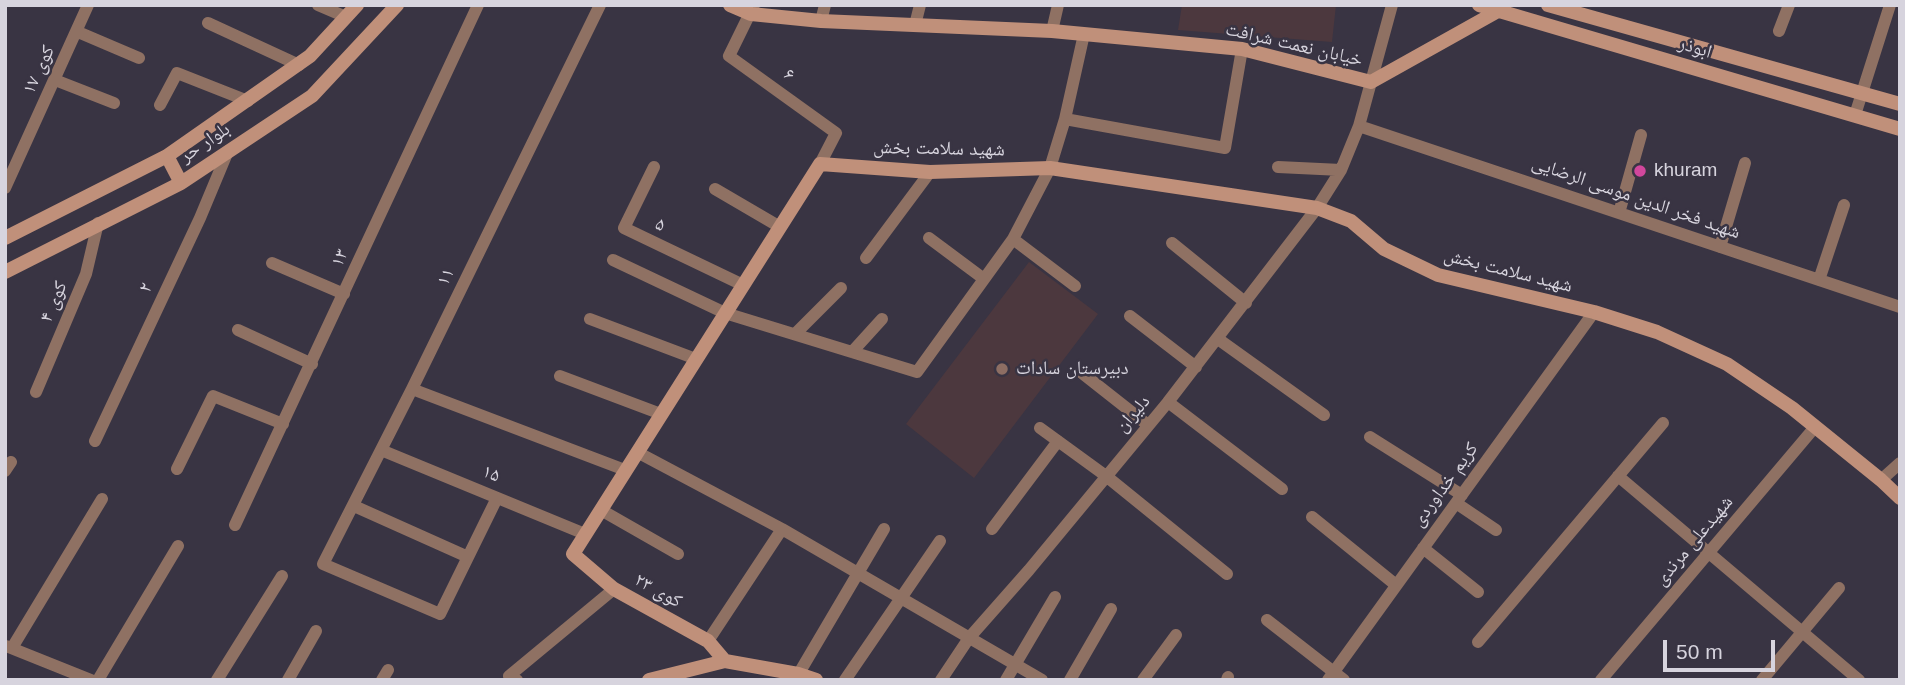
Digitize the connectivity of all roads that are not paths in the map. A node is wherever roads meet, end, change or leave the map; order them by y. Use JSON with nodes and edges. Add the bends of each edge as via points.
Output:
{"nodes":[{"id":1,"x":88,"y":5,"type":"edge"},
{"id":2,"x":318,"y":5,"type":"edge"},
{"id":3,"x":357,"y":5,"type":"edge"},
{"id":4,"x":397,"y":5,"type":"edge"},
{"id":5,"x":478,"y":5,"type":"edge"},
{"id":6,"x":600,"y":5,"type":"edge"},
{"id":7,"x":730,"y":5,"type":"edge"},
{"id":8,"x":825,"y":5,"type":"edge"},
{"id":9,"x":920,"y":5,"type":"edge"},
{"id":10,"x":1058,"y":5,"type":"edge"},
{"id":11,"x":1392,"y":5,"type":"edge"},
{"id":12,"x":1479,"y":5,"type":"edge"},
{"id":13,"x":1548,"y":5,"type":"edge"},
{"id":14,"x":1789,"y":5,"type":"edge"},
{"id":15,"x":1891,"y":5,"type":"edge"},
{"id":16,"x":1900,"y":8,"type":"edge"},
{"id":17,"x":752,"y":10,"type":"edge"},
{"id":18,"x":1498,"y":10,"type":"junction"},
{"id":19,"x":346,"y":17,"type":"junction"},
{"id":20,"x":821,"y":21,"type":"junction"},
{"id":21,"x":1543,"y":22,"type":"junction"},
{"id":22,"x":208,"y":23,"type":"dead end"},
{"id":23,"x":915,"y":25,"type":"junction"},
{"id":24,"x":1052,"y":31,"type":"junction"},
{"id":25,"x":1779,"y":31,"type":"dead end"},
{"id":26,"x":78,"y":32,"type":"junction"},
{"id":27,"x":1084,"y":34,"type":"junction"},
{"id":28,"x":1242,"y":49,"type":"junction"},
{"id":29,"x":139,"y":58,"type":"dead end"},
{"id":30,"x":299,"y":65,"type":"junction"},
{"id":31,"x":55,"y":80,"type":"junction"},
{"id":32,"x":1371,"y":82,"type":"junction"},
{"id":33,"x":1861,"y":92,"type":"junction"},
{"id":34,"x":248,"y":101,"type":"junction"},
{"id":35,"x":114,"y":103,"type":"dead end"},
{"id":36,"x":1900,"y":104,"type":"edge"},
{"id":37,"x":160,"y":105,"type":"dead end"},
{"id":38,"x":1855,"y":115,"type":"junction"},
{"id":39,"x":1065,"y":119,"type":"junction"},
{"id":40,"x":1359,"y":126,"type":"junction"},
{"id":41,"x":1900,"y":129,"type":"edge"},
{"id":42,"x":1641,"y":135,"type":"dead end"},
{"id":43,"x":228,"y":150,"type":"junction"},
{"id":44,"x":167,"y":156,"type":"junction"},
{"id":45,"x":1745,"y":163,"type":"dead end"},
{"id":46,"x":820,"y":164,"type":"junction"},
{"id":47,"x":654,"y":167,"type":"dead end"},
{"id":48,"x":1278,"y":167,"type":"dead end"},
{"id":49,"x":1050,"y":168,"type":"junction"},
{"id":50,"x":1341,"y":170,"type":"junction"},
{"id":51,"x":930,"y":172,"type":"junction"},
{"id":52,"x":181,"y":183,"type":"junction"},
{"id":53,"x":5,"y":188,"type":"edge"},
{"id":54,"x":715,"y":189,"type":"dead end"},
{"id":55,"x":1844,"y":205,"type":"dead end"},
{"id":56,"x":1317,"y":208,"type":"junction"},
{"id":57,"x":1619,"y":213,"type":"junction"},
{"id":58,"x":99,"y":223,"type":"junction"},
{"id":59,"x":780,"y":227,"type":"junction"},
{"id":60,"x":5,"y":238,"type":"edge"},
{"id":61,"x":929,"y":238,"type":"dead end"},
{"id":62,"x":1013,"y":239,"type":"junction"},
{"id":63,"x":1172,"y":243,"type":"dead end"},
{"id":64,"x":1720,"y":247,"type":"junction"},
{"id":65,"x":866,"y":258,"type":"dead end"},
{"id":66,"x":613,"y":260,"type":"dead end"},
{"id":67,"x":272,"y":264,"type":"dead end"},
{"id":68,"x":5,"y":272,"type":"edge"},
{"id":69,"x":984,"y":279,"type":"junction"},
{"id":70,"x":1819,"y":280,"type":"junction"},
{"id":71,"x":743,"y":285,"type":"junction"},
{"id":72,"x":1075,"y":286,"type":"dead end"},
{"id":73,"x":841,"y":288,"type":"dead end"},
{"id":74,"x":344,"y":295,"type":"junction"},
{"id":75,"x":1245,"y":303,"type":"junction"},
{"id":76,"x":1900,"y":307,"type":"edge"},
{"id":77,"x":1594,"y":312,"type":"junction"},
{"id":78,"x":725,"y":313,"type":"junction"},
{"id":79,"x":1130,"y":316,"type":"dead end"},
{"id":80,"x":590,"y":319,"type":"dead end"},
{"id":81,"x":881,"y":319,"type":"dead end"},
{"id":82,"x":238,"y":330,"type":"dead end"},
{"id":83,"x":795,"y":334,"type":"junction"},
{"id":84,"x":1218,"y":340,"type":"junction"},
{"id":85,"x":852,"y":352,"type":"junction"},
{"id":86,"x":696,"y":359,"type":"junction"},
{"id":87,"x":312,"y":364,"type":"junction"},
{"id":88,"x":1196,"y":367,"type":"junction"},
{"id":89,"x":1082,"y":373,"type":"dead end"},
{"id":90,"x":560,"y":376,"type":"dead end"},
{"id":91,"x":412,"y":390,"type":"junction"},
{"id":92,"x":36,"y":392,"type":"dead end"},
{"id":93,"x":1168,"y":402,"type":"junction"},
{"id":94,"x":661,"y":414,"type":"junction"},
{"id":95,"x":1324,"y":415,"type":"dead end"},
{"id":96,"x":1663,"y":423,"type":"dead end"},
{"id":97,"x":283,"y":424,"type":"junction"},
{"id":98,"x":1148,"y":425,"type":"junction"},
{"id":99,"x":1815,"y":427,"type":"junction"},
{"id":100,"x":1040,"y":428,"type":"dead end"},
{"id":101,"x":1370,"y":437,"type":"dead end"},
{"id":102,"x":95,"y":441,"type":"dead end"},
{"id":103,"x":1058,"y":442,"type":"junction"},
{"id":104,"x":382,"y":450,"type":"junction"},
{"id":105,"x":637,"y":452,"type":"junction"},
{"id":106,"x":1900,"y":463,"type":"edge"},
{"id":107,"x":177,"y":469,"type":"dead end"},
{"id":108,"x":625,"y":470,"type":"junction"},
{"id":109,"x":1106,"y":476,"type":"junction"},
{"id":110,"x":1618,"y":476,"type":"junction"},
{"id":111,"x":1881,"y":480,"type":"junction"},
{"id":112,"x":1282,"y":489,"type":"dead end"},
{"id":113,"x":497,"y":498,"type":"junction"},
{"id":114,"x":1900,"y":498,"type":"edge"},
{"id":115,"x":102,"y":499,"type":"dead end"},
{"id":116,"x":1459,"y":499,"type":"junction"},
{"id":117,"x":354,"y":506,"type":"junction"},
{"id":118,"x":601,"y":510,"type":"junction"},
{"id":119,"x":1312,"y":517,"type":"dead end"},
{"id":120,"x":235,"y":525,"type":"dead end"},
{"id":121,"x":884,"y":528,"type":"dead end"},
{"id":122,"x":992,"y":528,"type":"dead end"},
{"id":123,"x":782,"y":529,"type":"junction"},
{"id":124,"x":1496,"y":530,"type":"dead end"},
{"id":125,"x":585,"y":534,"type":"junction"},
{"id":126,"x":940,"y":541,"type":"dead end"},
{"id":127,"x":178,"y":546,"type":"dead end"},
{"id":128,"x":1423,"y":548,"type":"junction"},
{"id":129,"x":1709,"y":553,"type":"junction"},
{"id":130,"x":678,"y":554,"type":"dead end"},
{"id":131,"x":468,"y":557,"type":"junction"},
{"id":132,"x":858,"y":573,"type":"junction"},
{"id":133,"x":1227,"y":574,"type":"dead end"},
{"id":134,"x":282,"y":576,"type":"dead end"},
{"id":135,"x":1396,"y":586,"type":"junction"},
{"id":136,"x":1839,"y":588,"type":"dead end"},
{"id":137,"x":614,"y":589,"type":"junction"},
{"id":138,"x":1478,"y":592,"type":"dead end"},
{"id":139,"x":1055,"y":597,"type":"dead end"},
{"id":140,"x":902,"y":598,"type":"junction"},
{"id":141,"x":1111,"y":609,"type":"dead end"},
{"id":142,"x":1267,"y":620,"type":"dead end"},
{"id":143,"x":316,"y":631,"type":"dead end"},
{"id":144,"x":1802,"y":632,"type":"junction"},
{"id":145,"x":1176,"y":635,"type":"dead end"},
{"id":146,"x":969,"y":638,"type":"junction"},
{"id":147,"x":708,"y":641,"type":"junction"},
{"id":148,"x":1478,"y":642,"type":"dead end"},
{"id":149,"x":9,"y":647,"type":"edge"},
{"id":150,"x":725,"y":661,"type":"junction"},
{"id":151,"x":1015,"y":664,"type":"junction"},
{"id":152,"x":62,"y":674,"type":"edge"},
{"id":153,"x":797,"y":677,"type":"edge"},
{"id":154,"x":1335,"y":677,"type":"edge"},
{"id":155,"x":91,"y":680,"type":"edge"},
{"id":156,"x":98,"y":680,"type":"edge"},
{"id":157,"x":217,"y":680,"type":"edge"},
{"id":158,"x":288,"y":680,"type":"edge"},
{"id":159,"x":517,"y":680,"type":"edge"},
{"id":160,"x":649,"y":680,"type":"edge"},
{"id":161,"x":816,"y":680,"type":"edge"},
{"id":162,"x":845,"y":680,"type":"edge"},
{"id":163,"x":941,"y":680,"type":"edge"},
{"id":164,"x":1006,"y":680,"type":"edge"},
{"id":165,"x":1042,"y":680,"type":"edge"},
{"id":166,"x":1070,"y":680,"type":"edge"},
{"id":167,"x":1143,"y":680,"type":"edge"},
{"id":168,"x":1601,"y":680,"type":"edge"},
{"id":169,"x":1762,"y":680,"type":"edge"},
{"id":170,"x":1859,"y":680,"type":"edge"}],
"edges":[{"from":1,"to":26,"type":"street","name":"کوی ۱۷"},
{"from":2,"to":19,"type":"street"},
{"from":3,"to":19,"type":"street","name":"بلوار حر"},
{"from":4,"to":43,"type":"street","name":"بلوار حر","via":[[312,96]]},
{"from":5,"to":74,"type":"street","name":"۱۳"},
{"from":6,"to":91,"type":"street","name":"۱۱"},
{"from":7,"to":17,"type":"street","name":"خیابان نعمت شرافت"},
{"from":8,"to":20,"type":"street"},
{"from":9,"to":23,"type":"street"},
{"from":10,"to":24,"type":"street"},
{"from":11,"to":32,"type":"street","name":"دلیران"},
{"from":12,"to":18,"type":"street","name":"ابوذر"},
{"from":13,"to":21,"type":"street"},
{"from":13,"to":33,"type":"street","name":"ابوذر"},
{"from":14,"to":25,"type":"street"},
{"from":15,"to":16,"type":"street"},
{"from":15,"to":33,"type":"street"},
{"from":17,"to":20,"type":"street","name":"خیابان نعمت شرافت"},
{"from":17,"to":46,"type":"street","name":"۶","via":[[729,56],[836,133]]},
{"from":18,"to":21,"type":"street","name":"ابوذر"},
{"from":18,"to":32,"type":"street","name":"خیابان نعمت شرافت"},
{"from":19,"to":30,"type":"street","name":"بلوار حر"},
{"from":20,"to":23,"type":"street","name":"خیابان نعمت شرافت"},
{"from":21,"to":38,"type":"street","name":"ابوذر"},
{"from":22,"to":30,"type":"street"},
{"from":23,"to":24,"type":"street","name":"خیابان نعمت شرافت"},
{"from":24,"to":27,"type":"street","name":"خیابان نعمت شرافت"},
{"from":26,"to":29,"type":"street"},
{"from":26,"to":31,"type":"street","name":"کوی ۱۷"},
{"from":27,"to":28,"type":"street","name":"خیابان نعمت شرافت"},
{"from":27,"to":39,"type":"street"},
{"from":28,"to":32,"type":"street","name":"خیابان نعمت شرافت"},
{"from":28,"to":39,"type":"street","via":[[1224,148]]},
{"from":30,"to":34,"type":"street","name":"بلوار حر"},
{"from":31,"to":35,"type":"street"},
{"from":31,"to":53,"type":"street","name":"کوی ۱۷"},
{"from":32,"to":40,"type":"street","name":"دلیران"},
{"from":33,"to":36,"type":"street","name":"ابوذر"},
{"from":33,"to":38,"type":"street"},
{"from":34,"to":37,"type":"street","via":[[177,73]]},
{"from":34,"to":44,"type":"street","name":"بلوار حر"},
{"from":38,"to":41,"type":"street","name":"ابوذر"},
{"from":39,"to":49,"type":"street"},
{"from":40,"to":50,"type":"street","name":"دلیران"},
{"from":40,"to":57,"type":"street","name":"شهید فخر الدین موسی الرضایی"},
{"from":42,"to":57,"type":"street"},
{"from":43,"to":52,"type":"street","name":"بلوار حر"},
{"from":43,"to":102,"type":"street","name":"۲"},
{"from":44,"to":52,"type":"street"},
{"from":44,"to":60,"type":"street","name":"بلوار حر"},
{"from":45,"to":64,"type":"street"},
{"from":46,"to":51,"type":"street","name":"شهید سلامت بخش"},
{"from":46,"to":59,"type":"street"},
{"from":47,"to":71,"type":"street","name":"۵","via":[[624,228]]},
{"from":48,"to":50,"type":"street"},
{"from":49,"to":51,"type":"street","name":"شهید سلامت بخش"},
{"from":49,"to":56,"type":"street","name":"شهید سلامت بخش"},
{"from":49,"to":62,"type":"street"},
{"from":50,"to":56,"type":"street","name":"دلیران"},
{"from":51,"to":65,"type":"street"},
{"from":52,"to":58,"type":"street","name":"بلوار حر"},
{"from":54,"to":59,"type":"street"},
{"from":55,"to":70,"type":"street"},
{"from":56,"to":75,"type":"street","name":"دلیران"},
{"from":56,"to":77,"type":"street","name":"شهید سلامت بخش","via":[[1351,221],[1384,249],[1438,275]]},
{"from":57,"to":64,"type":"street","name":"شهید فخر الدین موسی الرضایی"},
{"from":58,"to":68,"type":"street","name":"بلوار حر"},
{"from":58,"to":92,"type":"street","name":"کوی ۴","via":[[86,274]]},
{"from":59,"to":71,"type":"street"},
{"from":61,"to":69,"type":"street"},
{"from":62,"to":69,"type":"street"},
{"from":62,"to":72,"type":"street"},
{"from":63,"to":75,"type":"street"},
{"from":64,"to":70,"type":"street","name":"شهید فخر الدین موسی الرضایی"},
{"from":66,"to":78,"type":"street"},
{"from":67,"to":74,"type":"street"},
{"from":69,"to":85,"type":"street","via":[[917,372]]},
{"from":70,"to":76,"type":"street","name":"شهید فخر الدین موسی الرضایی"},
{"from":71,"to":78,"type":"street"},
{"from":73,"to":83,"type":"street"},
{"from":74,"to":87,"type":"street","name":"۱۳"},
{"from":75,"to":84,"type":"street","name":"دلیران"},
{"from":77,"to":99,"type":"street","name":"شهید سلامت بخش","via":[[1657,332],[1727,364]]},
{"from":77,"to":116,"type":"street","name":"کریم خداوردی"},
{"from":78,"to":83,"type":"street"},
{"from":78,"to":86,"type":"street"},
{"from":79,"to":88,"type":"street"},
{"from":80,"to":86,"type":"street"},
{"from":81,"to":85,"type":"street"},
{"from":82,"to":87,"type":"street"},
{"from":83,"to":85,"type":"street"},
{"from":84,"to":88,"type":"street","name":"دلیران"},
{"from":84,"to":95,"type":"street"},
{"from":86,"to":94,"type":"street"},
{"from":87,"to":97,"type":"street","name":"۱۳"},
{"from":88,"to":93,"type":"street","name":"دلیران"},
{"from":89,"to":98,"type":"street"},
{"from":90,"to":94,"type":"street"},
{"from":91,"to":104,"type":"street","name":"۱۱"},
{"from":91,"to":108,"type":"street"},
{"from":93,"to":98,"type":"street","name":"دلیران"},
{"from":93,"to":112,"type":"street"},
{"from":94,"to":105,"type":"street"},
{"from":96,"to":110,"type":"street"},
{"from":97,"to":107,"type":"street","via":[[213,396]]},
{"from":97,"to":120,"type":"street","name":"۱۳"},
{"from":98,"to":109,"type":"street","name":"دلیران"},
{"from":99,"to":111,"type":"street","name":"شهید سلامت بخش"},
{"from":99,"to":129,"type":"street","name":"شهیدعلی مرندی"},
{"from":100,"to":103,"type":"street"},
{"from":101,"to":116,"type":"street"},
{"from":103,"to":109,"type":"street"},
{"from":103,"to":122,"type":"street"},
{"from":104,"to":113,"type":"street","name":"۱۵"},
{"from":104,"to":117,"type":"street","name":"۱۱"},
{"from":105,"to":108,"type":"street"},
{"from":105,"to":123,"type":"street"},
{"from":106,"to":111,"type":"street"},
{"from":108,"to":118,"type":"street"},
{"from":109,"to":133,"type":"street"},
{"from":109,"to":146,"type":"street","name":"دلیران"},
{"from":110,"to":129,"type":"street"},
{"from":110,"to":148,"type":"street"},
{"from":111,"to":114,"type":"street","name":"شهید سلامت بخش"},
{"from":113,"to":125,"type":"street","name":"۱۵"},
{"from":113,"to":131,"type":"street"},
{"from":115,"to":149,"type":"street"},
{"from":116,"to":124,"type":"street"},
{"from":116,"to":128,"type":"street","name":"کریم خداوردی"},
{"from":117,"to":131,"type":"street"},
{"from":117,"to":131,"type":"street","name":"۱۱","via":[[323,565],[440,614]]},
{"from":118,"to":125,"type":"street"},
{"from":118,"to":130,"type":"street"},
{"from":119,"to":135,"type":"street"},
{"from":121,"to":132,"type":"street"},
{"from":123,"to":132,"type":"street"},
{"from":123,"to":147,"type":"street"},
{"from":125,"to":137,"type":"street","name":"کوی ۲۳","via":[[573,554]]},
{"from":126,"to":140,"type":"street"},
{"from":127,"to":156,"type":"street"},
{"from":128,"to":135,"type":"street","name":"کریم خداوردی"},
{"from":128,"to":138,"type":"street"},
{"from":129,"to":144,"type":"street"},
{"from":129,"to":168,"type":"street","name":"شهیدعلی مرندی"},
{"from":132,"to":140,"type":"street"},
{"from":132,"to":153,"type":"street"},
{"from":134,"to":157,"type":"street"},
{"from":135,"to":154,"type":"street","name":"کریم خداوردی"},
{"from":136,"to":144,"type":"street"},
{"from":137,"to":147,"type":"street","name":"کوی ۲۳"},
{"from":137,"to":159,"type":"street","via":[[509,676]]},
{"from":139,"to":151,"type":"street"},
{"from":140,"to":146,"type":"street"},
{"from":140,"to":162,"type":"street"},
{"from":141,"to":166,"type":"street"},
{"from":142,"to":154,"type":"street"},
{"from":143,"to":158,"type":"street"},
{"from":144,"to":169,"type":"street"},
{"from":144,"to":170,"type":"street"},
{"from":145,"to":167,"type":"street"},
{"from":146,"to":151,"type":"street"},
{"from":146,"to":163,"type":"street","name":"دلیران"},
{"from":147,"to":150,"type":"street","name":"کوی ۲۳"},
{"from":149,"to":152,"type":"street"},
{"from":150,"to":153,"type":"street"},
{"from":150,"to":160,"type":"street"},
{"from":151,"to":164,"type":"street"},
{"from":151,"to":165,"type":"street"},
{"from":152,"to":155,"type":"street"},
{"from":153,"to":161,"type":"street"}]}
